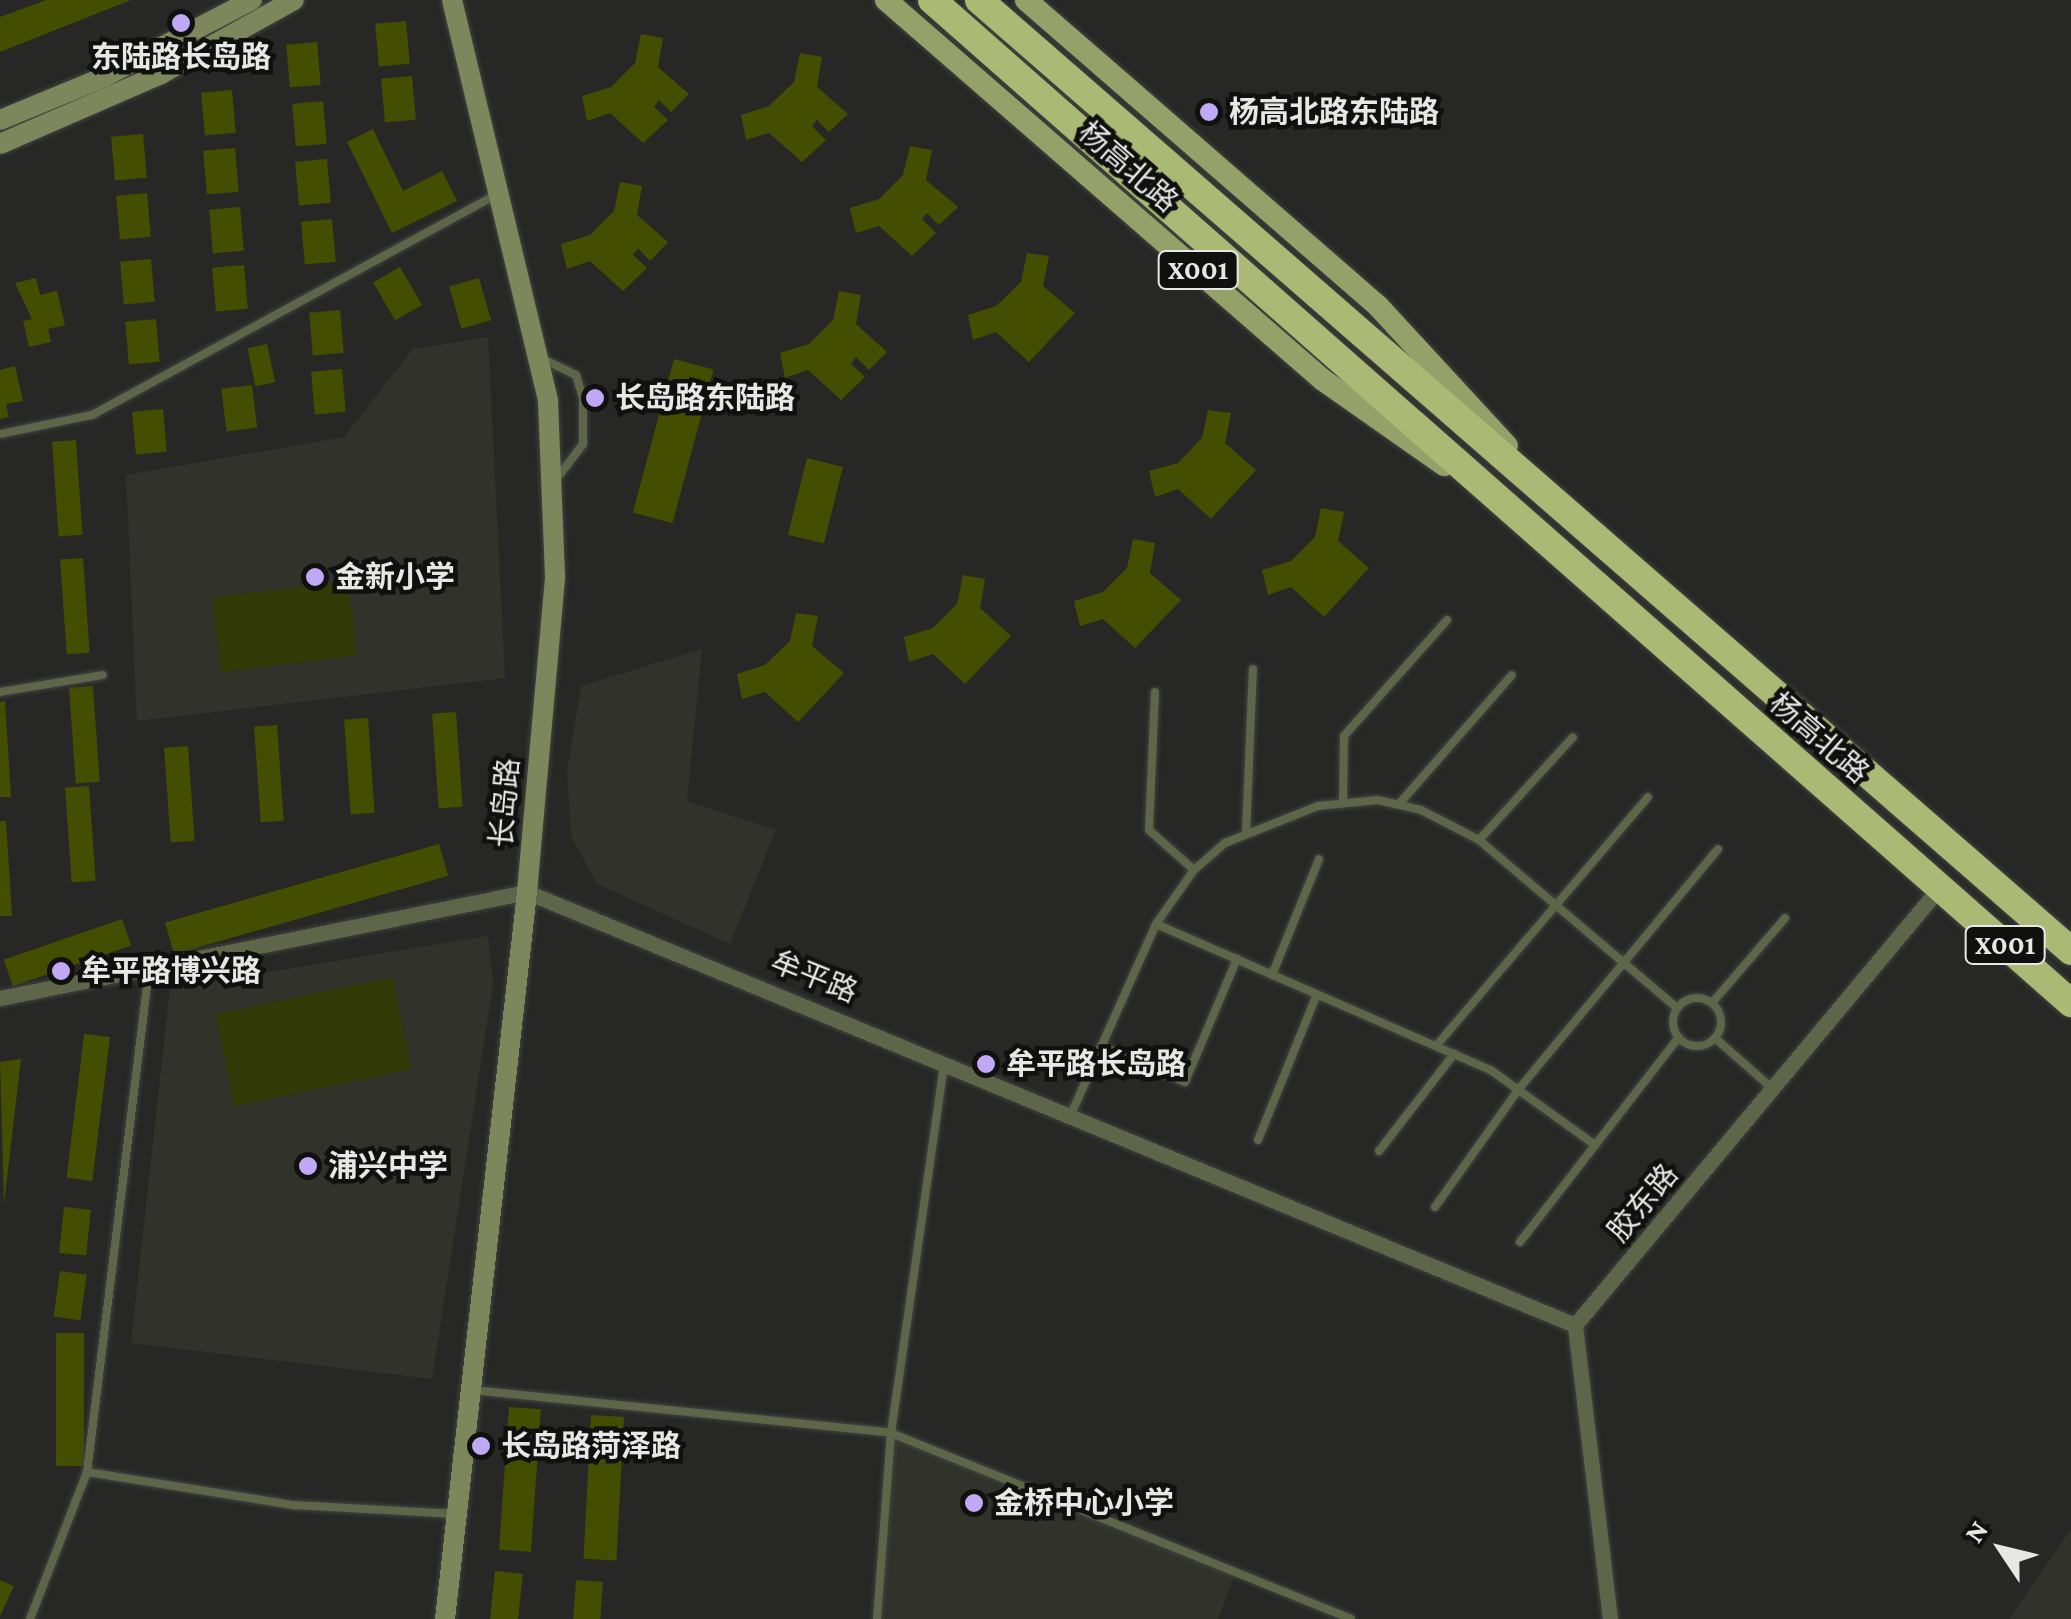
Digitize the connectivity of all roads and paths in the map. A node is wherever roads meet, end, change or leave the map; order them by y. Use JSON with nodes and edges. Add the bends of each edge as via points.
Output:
{"nodes":[{"id":1,"x":252,"y":0,"type":"edge"},
{"id":2,"x":294,"y":0,"type":"edge"},
{"id":3,"x":452,"y":0,"type":"edge"},
{"id":4,"x":886,"y":0,"type":"edge"},
{"id":5,"x":932,"y":0,"type":"edge"},
{"id":6,"x":979,"y":0,"type":"edge"},
{"id":7,"x":1026,"y":0,"type":"edge"},
{"id":8,"x":0,"y":120,"type":"edge"},
{"id":9,"x":0,"y":144,"type":"edge"},
{"id":10,"x":501,"y":192,"type":"junction"},
{"id":11,"x":540,"y":358,"type":"junction"},
{"id":12,"x":0,"y":434,"type":"edge"},
{"id":13,"x":554,"y":482,"type":"junction"},
{"id":14,"x":1550,"y":493,"type":"junction"},
{"id":15,"x":1524,"y":521,"type":"junction"},
{"id":16,"x":1448,"y":620,"type":"dead end"},
{"id":17,"x":1253,"y":669,"type":"dead end"},
{"id":18,"x":103,"y":674,"type":"dead end"},
{"id":19,"x":1512,"y":675,"type":"dead end"},
{"id":20,"x":0,"y":692,"type":"edge"},
{"id":21,"x":1155,"y":692,"type":"dead end"},
{"id":22,"x":1573,"y":736,"type":"dead end"},
{"id":23,"x":1648,"y":797,"type":"dead end"},
{"id":24,"x":1343,"y":802,"type":"junction"},
{"id":25,"x":1398,"y":804,"type":"junction"},
{"id":26,"x":1246,"y":834,"type":"junction"},
{"id":27,"x":1479,"y":840,"type":"junction"},
{"id":28,"x":1718,"y":850,"type":"dead end"},
{"id":29,"x":1965,"y":857,"type":"junction"},
{"id":30,"x":1319,"y":859,"type":"dead end"},
{"id":31,"x":1194,"y":870,"type":"junction"},
{"id":32,"x":1940,"y":887,"type":"junction"},
{"id":33,"x":528,"y":892,"type":"junction"},
{"id":34,"x":1556,"y":905,"type":"junction"},
{"id":35,"x":1785,"y":918,"type":"dead end"},
{"id":36,"x":1156,"y":924,"type":"junction"},
{"id":37,"x":2071,"y":934,"type":"edge"},
{"id":38,"x":2071,"y":951,"type":"edge"},
{"id":39,"x":1237,"y":959,"type":"junction"},
{"id":40,"x":1624,"y":963,"type":"junction"},
{"id":41,"x":150,"y":966,"type":"junction"},
{"id":42,"x":1272,"y":974,"type":"junction"},
{"id":43,"x":1318,"y":994,"type":"junction"},
{"id":44,"x":0,"y":998,"type":"edge"},
{"id":45,"x":1712,"y":1003,"type":"junction"},
{"id":46,"x":2071,"y":1003,"type":"edge"},
{"id":47,"x":1676,"y":1008,"type":"junction"},
{"id":48,"x":1678,"y":1038,"type":"junction"},
{"id":49,"x":1715,"y":1038,"type":"junction"},
{"id":50,"x":1101,"y":1046,"type":"junction"},
{"id":51,"x":1436,"y":1046,"type":"junction"},
{"id":52,"x":1454,"y":1054,"type":"junction"},
{"id":53,"x":944,"y":1059,"type":"junction"},
{"id":54,"x":1518,"y":1090,"type":"junction"},
{"id":55,"x":1774,"y":1090,"type":"junction"},
{"id":56,"x":1072,"y":1112,"type":"junction"},
{"id":57,"x":1258,"y":1140,"type":"dead end"},
{"id":58,"x":1595,"y":1144,"type":"junction"},
{"id":59,"x":1378,"y":1151,"type":"dead end"},
{"id":60,"x":1435,"y":1206,"type":"dead end"},
{"id":61,"x":1520,"y":1242,"type":"dead end"},
{"id":62,"x":1574,"y":1325,"type":"junction"},
{"id":63,"x":471,"y":1390,"type":"junction"},
{"id":64,"x":891,"y":1433,"type":"junction"},
{"id":65,"x":87,"y":1472,"type":"junction"},
{"id":66,"x":457,"y":1514,"type":"junction"},
{"id":67,"x":30,"y":1619,"type":"edge"},
{"id":68,"x":445,"y":1619,"type":"edge"},
{"id":69,"x":876,"y":1619,"type":"edge"},
{"id":70,"x":1351,"y":1619,"type":"edge"},
{"id":71,"x":1610,"y":1619,"type":"edge"}],
"edges":[{"from":1,"to":8,"type":"street","via":[[102,78]]},
{"from":2,"to":9,"type":"street","via":[[128,90]]},
{"from":3,"to":10,"type":"street","name":"长岛路"},
{"from":4,"to":15,"type":"main road","name":"杨高北路","number":"X001","via":[[1323,380]]},
{"from":5,"to":15,"type":"highway","name":"杨高北路","number":"X001"},
{"from":6,"to":14,"type":"highway","name":"杨高北路","number":"X001"},
{"from":7,"to":14,"type":"main road","name":"杨高北路","number":"X001","via":[[1378,306]]},
{"from":10,"to":11,"type":"street","name":"长岛路"},
{"from":10,"to":12,"type":"lane","via":[[92,415]]},
{"from":11,"to":13,"type":"street","name":"长岛路"},
{"from":11,"to":13,"type":"lane","via":[[576,376],[583,398],[583,444]]},
{"from":13,"to":33,"type":"street","name":"长岛路","via":[[552,611]]},
{"from":14,"to":29,"type":"highway","name":"杨高北路","number":"X001"},
{"from":15,"to":32,"type":"highway","name":"杨高北路","number":"X001"},
{"from":16,"to":24,"type":"lane","via":[[1344,736]]},
{"from":17,"to":26,"type":"lane"},
{"from":18,"to":20,"type":"lane"},
{"from":19,"to":25,"type":"lane"},
{"from":21,"to":31,"type":"lane","via":[[1149,830]]},
{"from":22,"to":27,"type":"lane"},
{"from":23,"to":34,"type":"lane"},
{"from":24,"to":25,"type":"lane"},
{"from":24,"to":26,"type":"lane"},
{"from":25,"to":27,"type":"lane"},
{"from":26,"to":31,"type":"lane"},
{"from":27,"to":34,"type":"lane"},
{"from":28,"to":40,"type":"lane"},
{"from":29,"to":37,"type":"main road","name":"杨高北路","number":"X001"},
{"from":29,"to":38,"type":"highway","name":"杨高北路","number":"X001"},
{"from":30,"to":42,"type":"lane"},
{"from":31,"to":36,"type":"lane"},
{"from":32,"to":46,"type":"highway","name":"杨高北路","number":"X001"},
{"from":32,"to":55,"type":"street","name":"胶东路"},
{"from":33,"to":41,"type":"street"},
{"from":33,"to":53,"type":"street","name":"牟平路"},
{"from":33,"to":63,"type":"street","name":"长岛路"},
{"from":34,"to":40,"type":"lane"},
{"from":34,"to":51,"type":"lane"},
{"from":35,"to":45,"type":"lane"},
{"from":36,"to":39,"type":"lane"},
{"from":36,"to":50,"type":"lane"},
{"from":39,"to":42,"type":"lane"},
{"from":39,"to":50,"type":"lane","via":[[1185,1082]]},
{"from":40,"to":47,"type":"lane"},
{"from":40,"to":54,"type":"lane"},
{"from":41,"to":44,"type":"street"},
{"from":41,"to":65,"type":"lane"},
{"from":42,"to":43,"type":"lane"},
{"from":43,"to":51,"type":"lane"},
{"from":43,"to":57,"type":"lane"},
{"from":45,"to":47,"type":"lane","via":[[1698,998]]},
{"from":45,"to":49,"type":"lane","via":[[1721,1024]]},
{"from":47,"to":48,"type":"lane"},
{"from":48,"to":49,"type":"lane","via":[[1700,1046]]},
{"from":48,"to":58,"type":"lane"},
{"from":49,"to":55,"type":"lane"},
{"from":50,"to":56,"type":"lane"},
{"from":51,"to":52,"type":"lane"},
{"from":52,"to":54,"type":"lane"},
{"from":52,"to":59,"type":"lane"},
{"from":53,"to":56,"type":"street","name":"牟平路"},
{"from":53,"to":64,"type":"lane"},
{"from":54,"to":58,"type":"lane"},
{"from":54,"to":60,"type":"lane"},
{"from":55,"to":62,"type":"street","name":"胶东路"},
{"from":56,"to":62,"type":"street","name":"牟平路"},
{"from":58,"to":61,"type":"lane"},
{"from":62,"to":71,"type":"street"},
{"from":63,"to":64,"type":"lane"},
{"from":63,"to":66,"type":"street","name":"长岛路"},
{"from":64,"to":69,"type":"lane"},
{"from":64,"to":70,"type":"lane"},
{"from":65,"to":66,"type":"lane","via":[[294,1505]]},
{"from":65,"to":67,"type":"lane"},
{"from":66,"to":68,"type":"street","name":"长岛路"}]}
